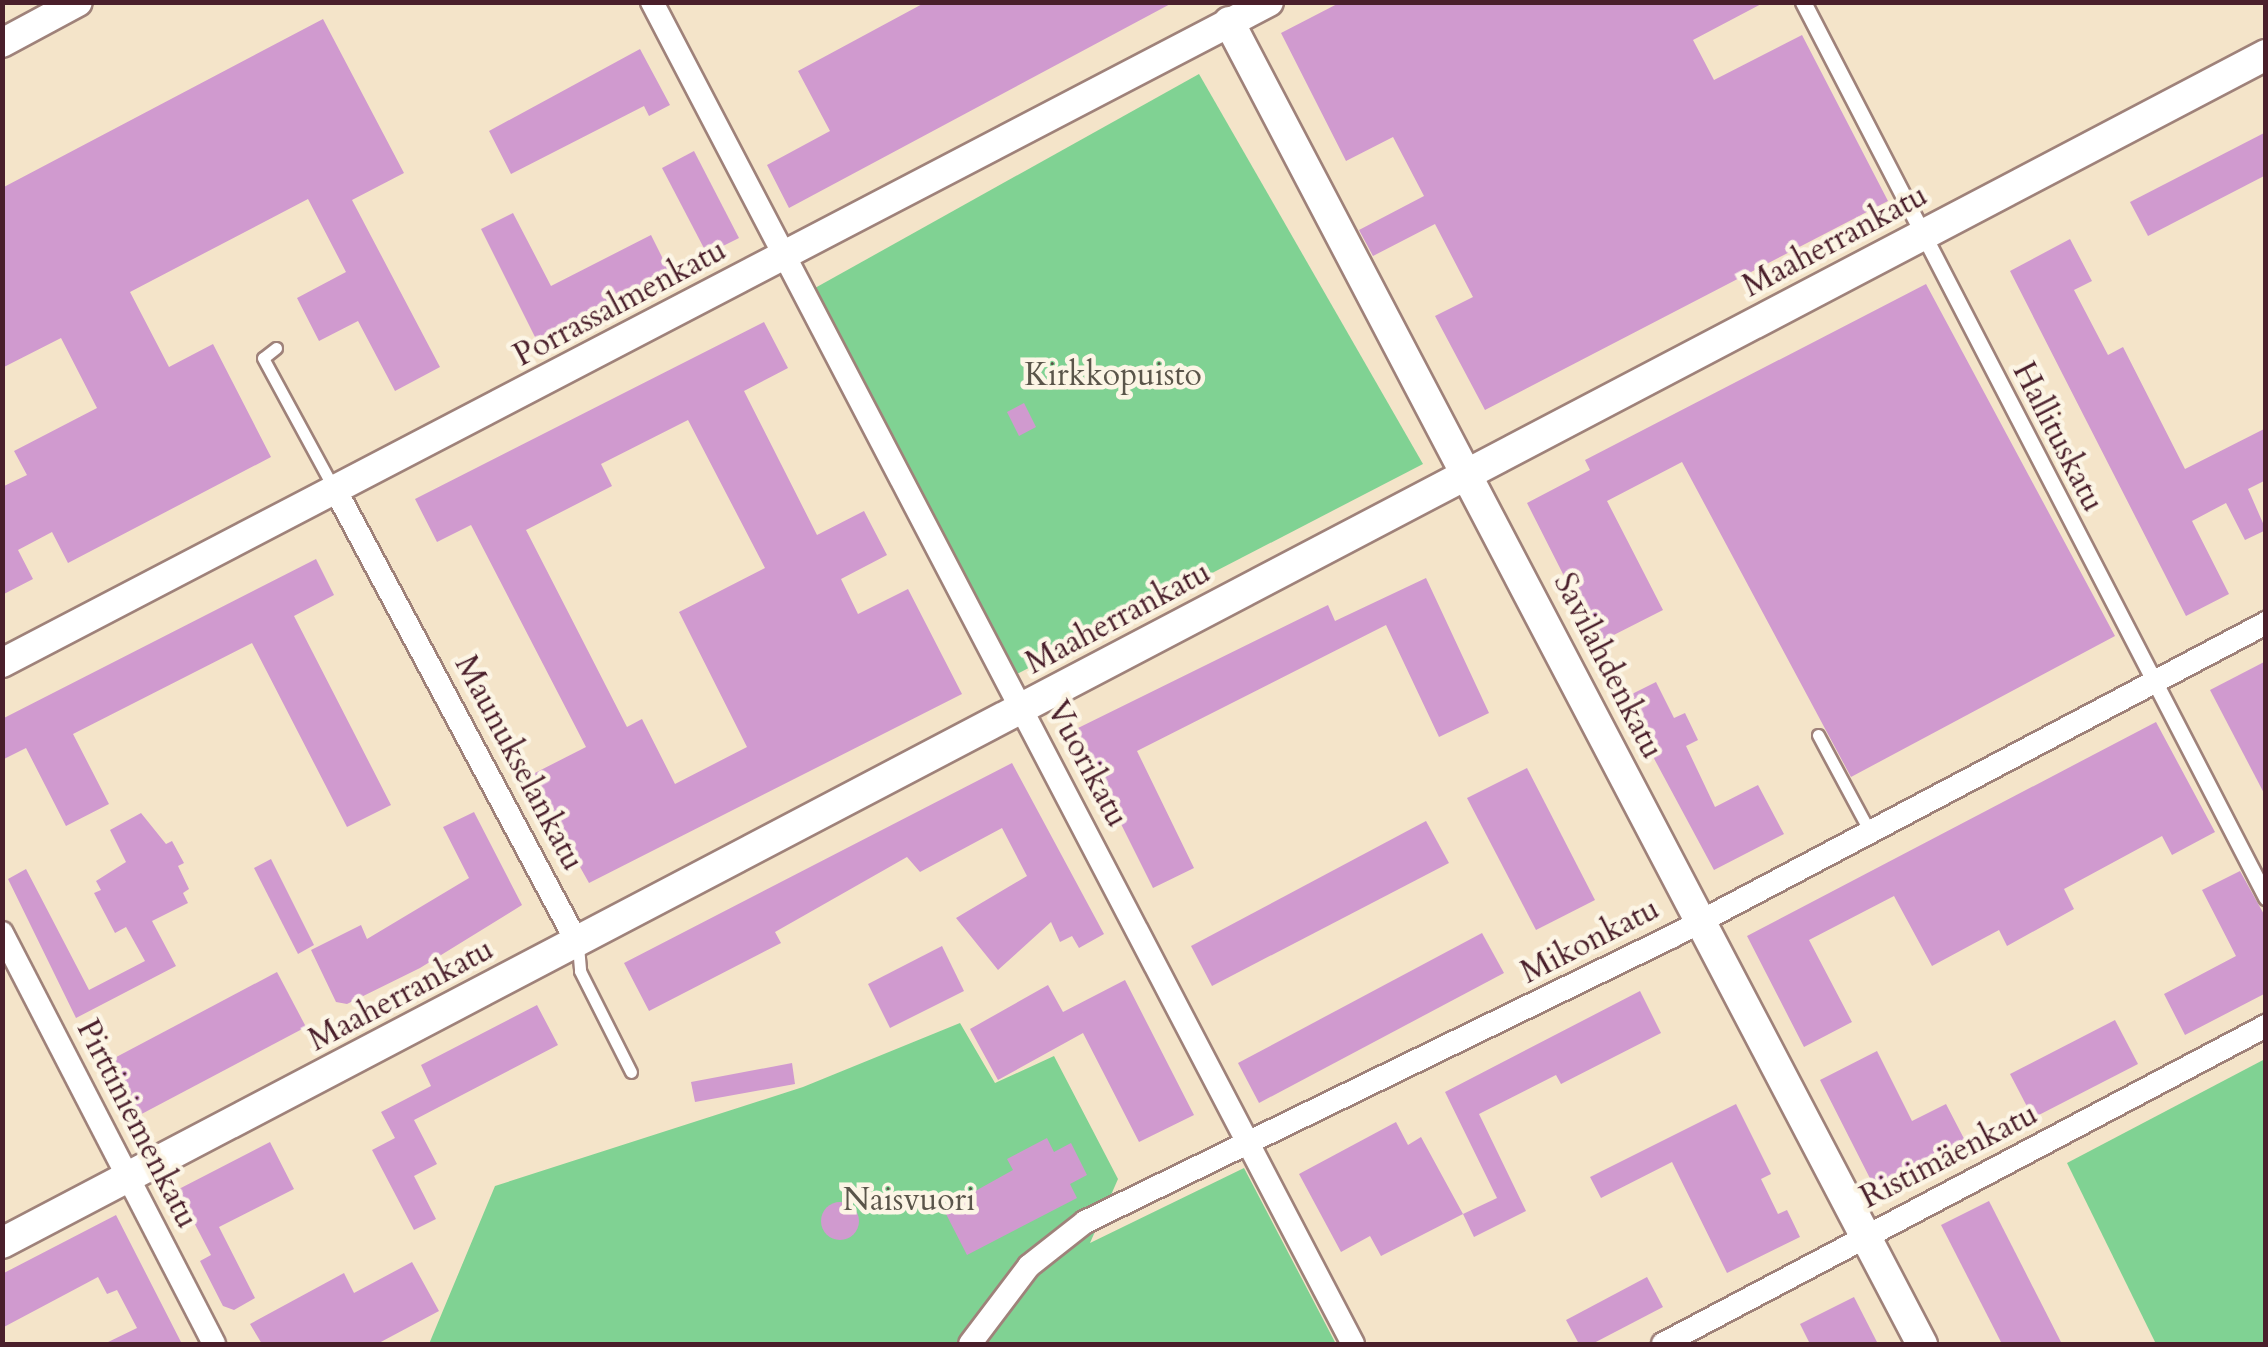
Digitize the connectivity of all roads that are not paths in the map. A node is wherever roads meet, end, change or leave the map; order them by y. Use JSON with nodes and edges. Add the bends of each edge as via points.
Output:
{"nodes":[{"id":1,"x":78,"y":2,"type":"edge"},
{"id":2,"x":652,"y":2,"type":"edge"},
{"id":3,"x":1269,"y":2,"type":"edge"},
{"id":4,"x":1803,"y":2,"type":"edge"},
{"id":5,"x":1229,"y":22,"type":"junction"},
{"id":6,"x":2,"y":43,"type":"edge"},
{"id":7,"x":2266,"y":54,"type":"edge"},
{"id":8,"x":1922,"y":235,"type":"junction"},
{"id":9,"x":781,"y":258,"type":"junction"},
{"id":10,"x":276,"y":348,"type":"dead end"},
{"id":11,"x":1469,"y":473,"type":"junction"},
{"id":12,"x":336,"y":491,"type":"junction"},
{"id":13,"x":2266,"y":624,"type":"edge"},
{"id":14,"x":2,"y":662,"type":"edge"},
{"id":15,"x":2154,"y":682,"type":"junction"},
{"id":16,"x":1021,"y":708,"type":"junction"},
{"id":17,"x":1818,"y":736,"type":"dead end"},
{"id":18,"x":1870,"y":832,"type":"junction"},
{"id":19,"x":2266,"y":897,"type":"edge"},
{"id":20,"x":1701,"y":921,"type":"junction"},
{"id":21,"x":2,"y":933,"type":"edge"},
{"id":22,"x":577,"y":942,"type":"junction"},
{"id":23,"x":2266,"y":1026,"type":"edge"},
{"id":24,"x":630,"y":1072,"type":"dead end"},
{"id":25,"x":1250,"y":1146,"type":"junction"},
{"id":26,"x":127,"y":1178,"type":"junction"},
{"id":27,"x":1864,"y":1236,"type":"junction"},
{"id":28,"x":2,"y":1243,"type":"edge"},
{"id":29,"x":214,"y":1344,"type":"edge"},
{"id":30,"x":970,"y":1344,"type":"edge"},
{"id":31,"x":1353,"y":1344,"type":"edge"},
{"id":32,"x":1663,"y":1344,"type":"edge"},
{"id":33,"x":1922,"y":1344,"type":"edge"}],
"edges":[{"from":1,"to":6,"type":"street"},
{"from":2,"to":9,"type":"street","name":"Vuorikatu"},
{"from":3,"to":5,"type":"street","name":"Porrassalmenkatu"},
{"from":4,"to":8,"type":"street","name":"Hallituskatu"},
{"from":5,"to":9,"type":"street","name":"Porrassalmenkatu"},
{"from":5,"to":11,"type":"main road","name":"Savilahdenkatu"},
{"from":7,"to":8,"type":"main road","name":"Maaherrankatu"},
{"from":8,"to":11,"type":"main road","name":"Maaherrankatu"},
{"from":8,"to":15,"type":"street","name":"Hallituskatu"},
{"from":9,"to":12,"type":"street","name":"Porrassalmenkatu"},
{"from":9,"to":16,"type":"street","name":"Vuorikatu"},
{"from":10,"to":12,"type":"lane","via":[[263,358]]},
{"from":11,"to":16,"type":"main road","name":"Maaherrankatu"},
{"from":11,"to":20,"type":"main road","name":"Savilahdenkatu"},
{"from":12,"to":14,"type":"street","name":"Porrassalmenkatu"},
{"from":12,"to":22,"type":"street","name":"Maunukselankatu"},
{"from":13,"to":15,"type":"street","name":"Mikonkatu"},
{"from":15,"to":18,"type":"street","name":"Mikonkatu"},
{"from":15,"to":19,"type":"street","name":"Hallituskatu"},
{"from":16,"to":22,"type":"main road","name":"Maaherrankatu"},
{"from":16,"to":25,"type":"street","name":"Vuorikatu"},
{"from":17,"to":18,"type":"lane"},
{"from":18,"to":20,"type":"street","name":"Mikonkatu"},
{"from":20,"to":25,"type":"street","name":"Mikonkatu"},
{"from":20,"to":27,"type":"main road","name":"Savilahdenkatu"},
{"from":21,"to":26,"type":"street","name":"Pirttiniemenkatu"},
{"from":22,"to":24,"type":"lane","name":"Maunukselankatu","via":[[580,971]]},
{"from":22,"to":26,"type":"main road","name":"Maaherrankatu"},
{"from":23,"to":27,"type":"street","name":"Ristimäenkatu"},
{"from":25,"to":30,"type":"street","name":"Mikonkatu","via":[[1085,1222],[1029,1266]]},
{"from":25,"to":31,"type":"street","name":"Vuorikatu"},
{"from":26,"to":28,"type":"main road","name":"Maaherrankatu"},
{"from":26,"to":29,"type":"street","name":"Pirttiniemenkatu"},
{"from":27,"to":32,"type":"street","name":"Ristimäenkatu"},
{"from":27,"to":33,"type":"main road","name":"Savilahdenkatu"}]}
